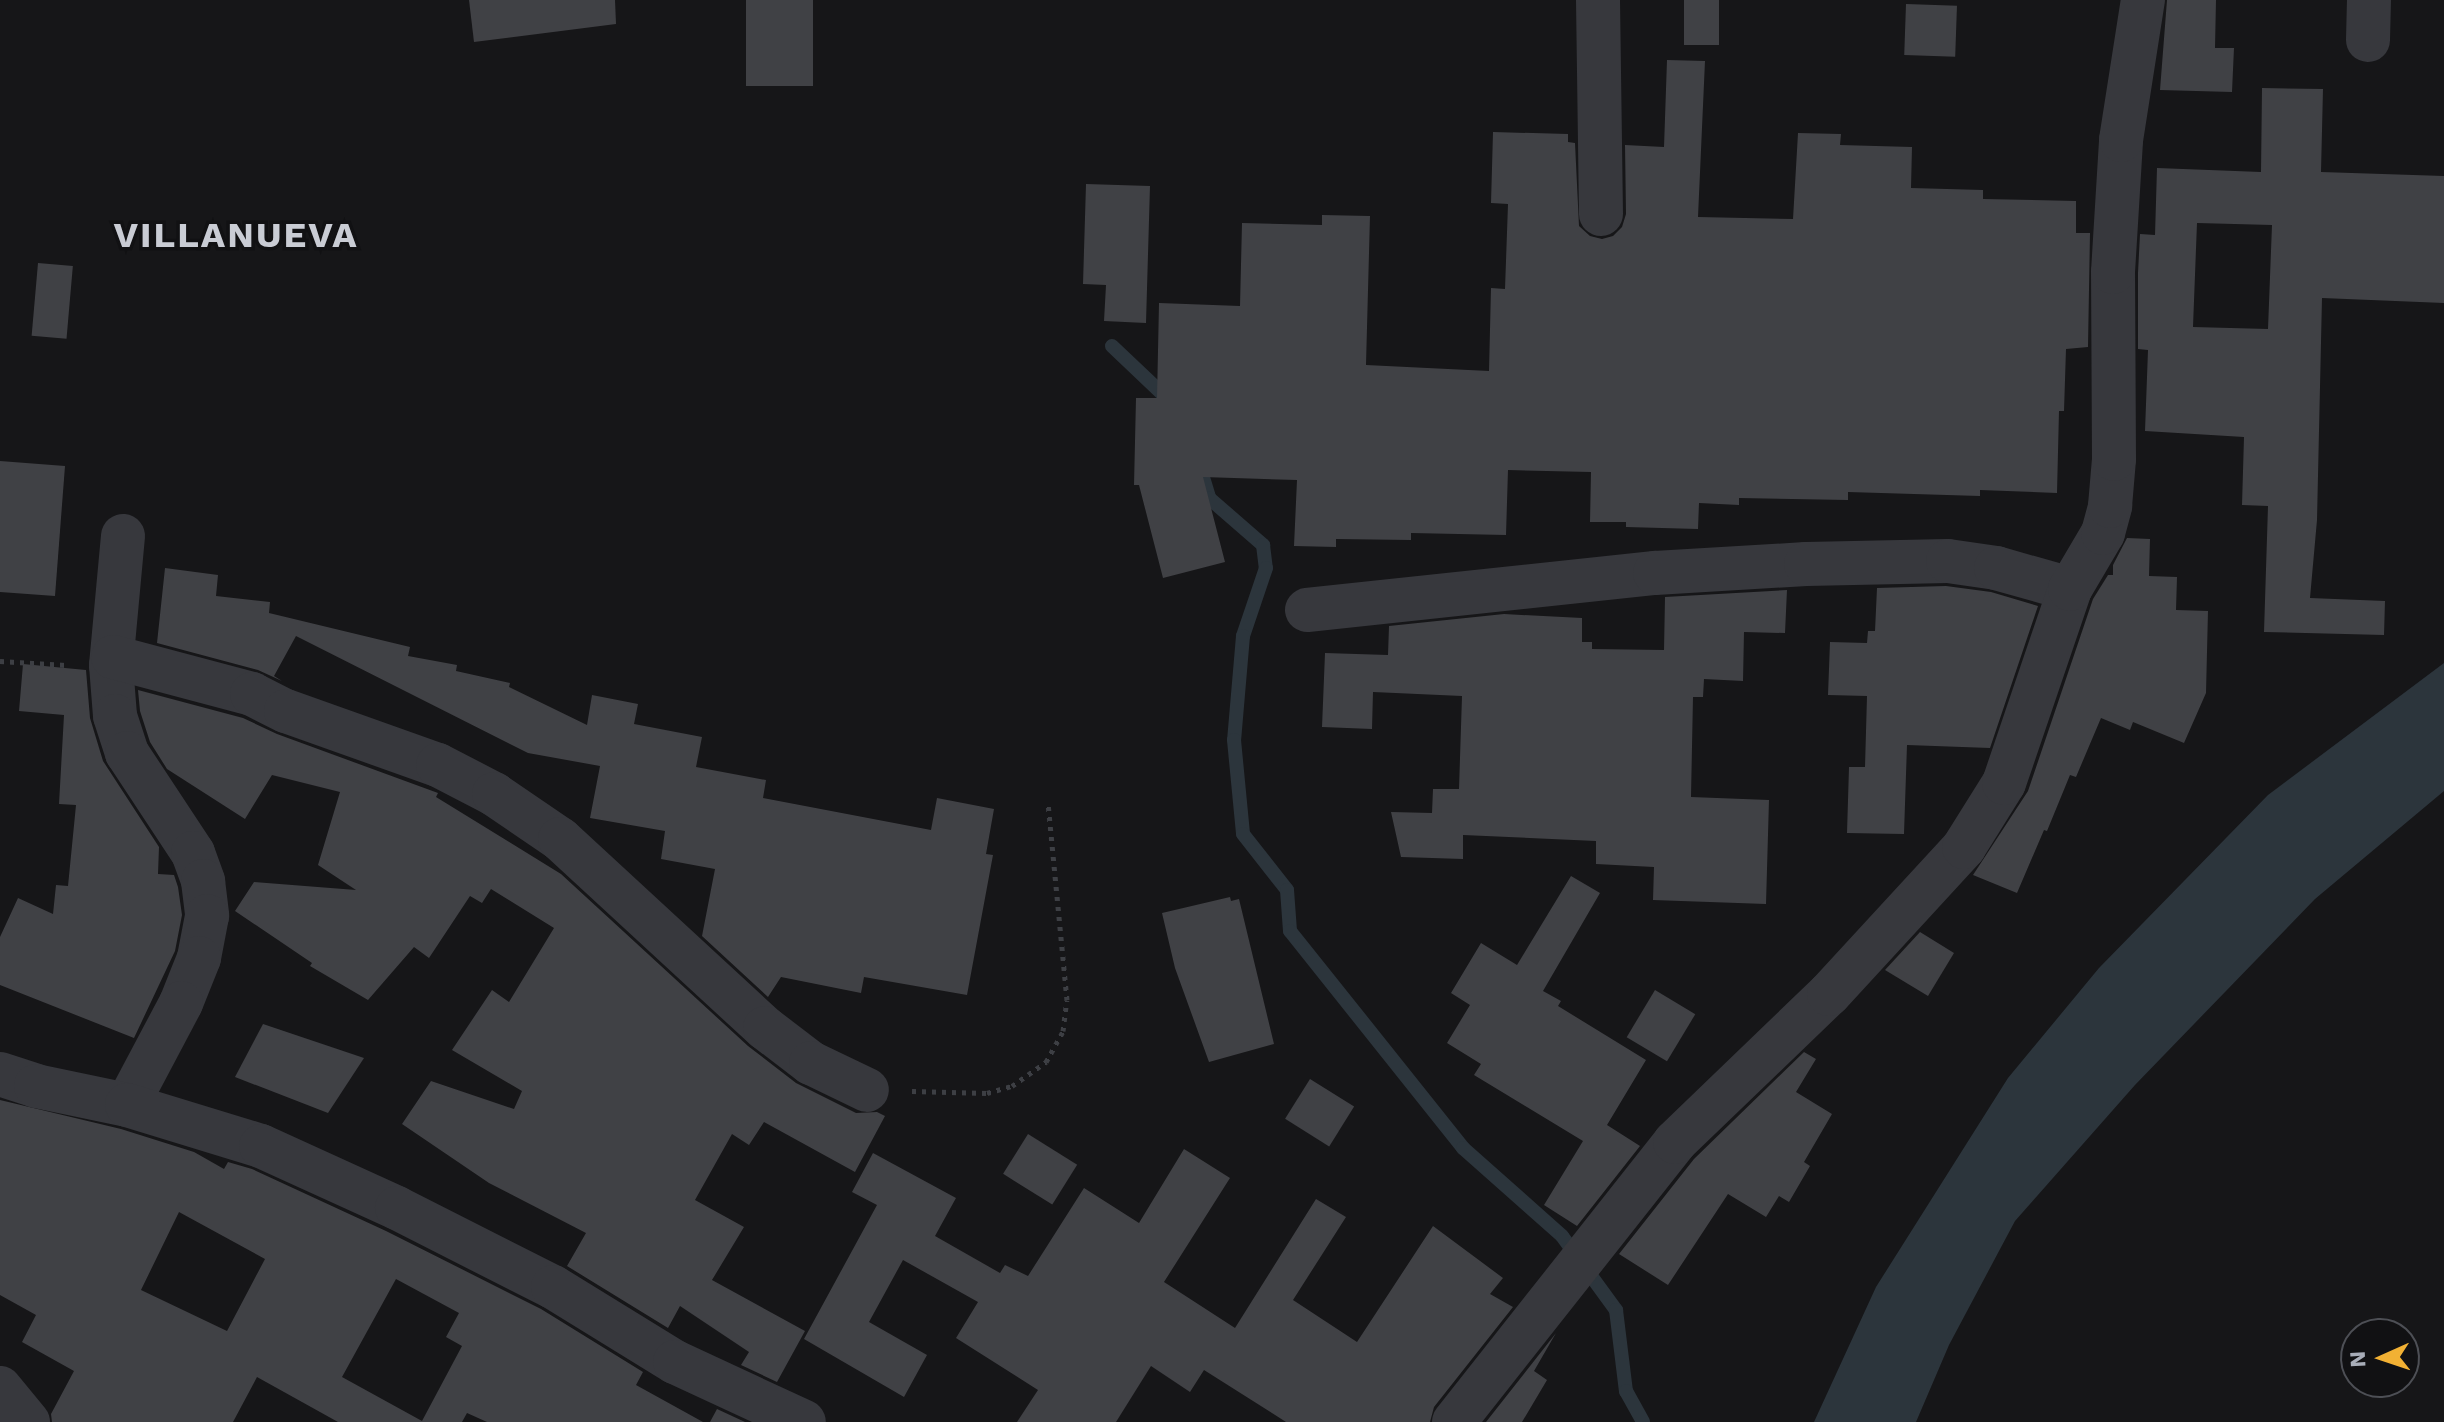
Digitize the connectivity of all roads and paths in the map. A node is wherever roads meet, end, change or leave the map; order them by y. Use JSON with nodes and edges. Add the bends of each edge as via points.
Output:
{"nodes":[{"id":1,"x":1598,"y":0,"type":"edge"},
{"id":2,"x":2143,"y":0,"type":"edge"},
{"id":3,"x":1601,"y":214,"type":"dead end"},
{"id":4,"x":123,"y":536,"type":"dead end"},
{"id":5,"x":2070,"y":589,"type":"junction"},
{"id":6,"x":1307,"y":610,"type":"dead end"},
{"id":7,"x":0,"y":661,"type":"edge"},
{"id":8,"x":112,"y":661,"type":"junction"},
{"id":9,"x":1048,"y":803,"type":"dead end"},
{"id":10,"x":0,"y":1074,"type":"edge"},
{"id":11,"x":867,"y":1090,"type":"joint"},
{"id":12,"x":127,"y":1105,"type":"junction"},
{"id":13,"x":0,"y":1388,"type":"edge"},
{"id":14,"x":28,"y":1422,"type":"edge"},
{"id":15,"x":804,"y":1422,"type":"edge"},
{"id":16,"x":1454,"y":1422,"type":"edge"}],
"edges":[{"from":1,"to":3,"type":"street"},
{"from":2,"to":5,"type":"street","via":[[2121,140],[2113,272],[2110,506],[2103,533]]},
{"from":4,"to":8,"type":"street"},
{"from":5,"to":6,"type":"street","via":[[1948,561],[1806,564],[1655,573]]},
{"from":5,"to":16,"type":"street","via":[[2004,783],[1964,847],[1829,994],[1675,1142]]},
{"from":7,"to":8,"type":"path"},
{"from":8,"to":11,"type":"street","via":[[252,694],[438,765],[494,794],[560,839],[765,1028],[811,1063]]},
{"from":8,"to":12,"type":"street","via":[[120,736],[193,853],[207,916],[199,958],[181,1003]]},
{"from":9,"to":11,"type":"path","via":[[1067,1000],[1063,1031],[1046,1062],[1012,1086],[987,1093]]},
{"from":10,"to":12,"type":"street"},
{"from":12,"to":15,"type":"street","via":[[261,1146],[397,1208],[553,1287],[675,1362]]},
{"from":13,"to":14,"type":"street"}]}
